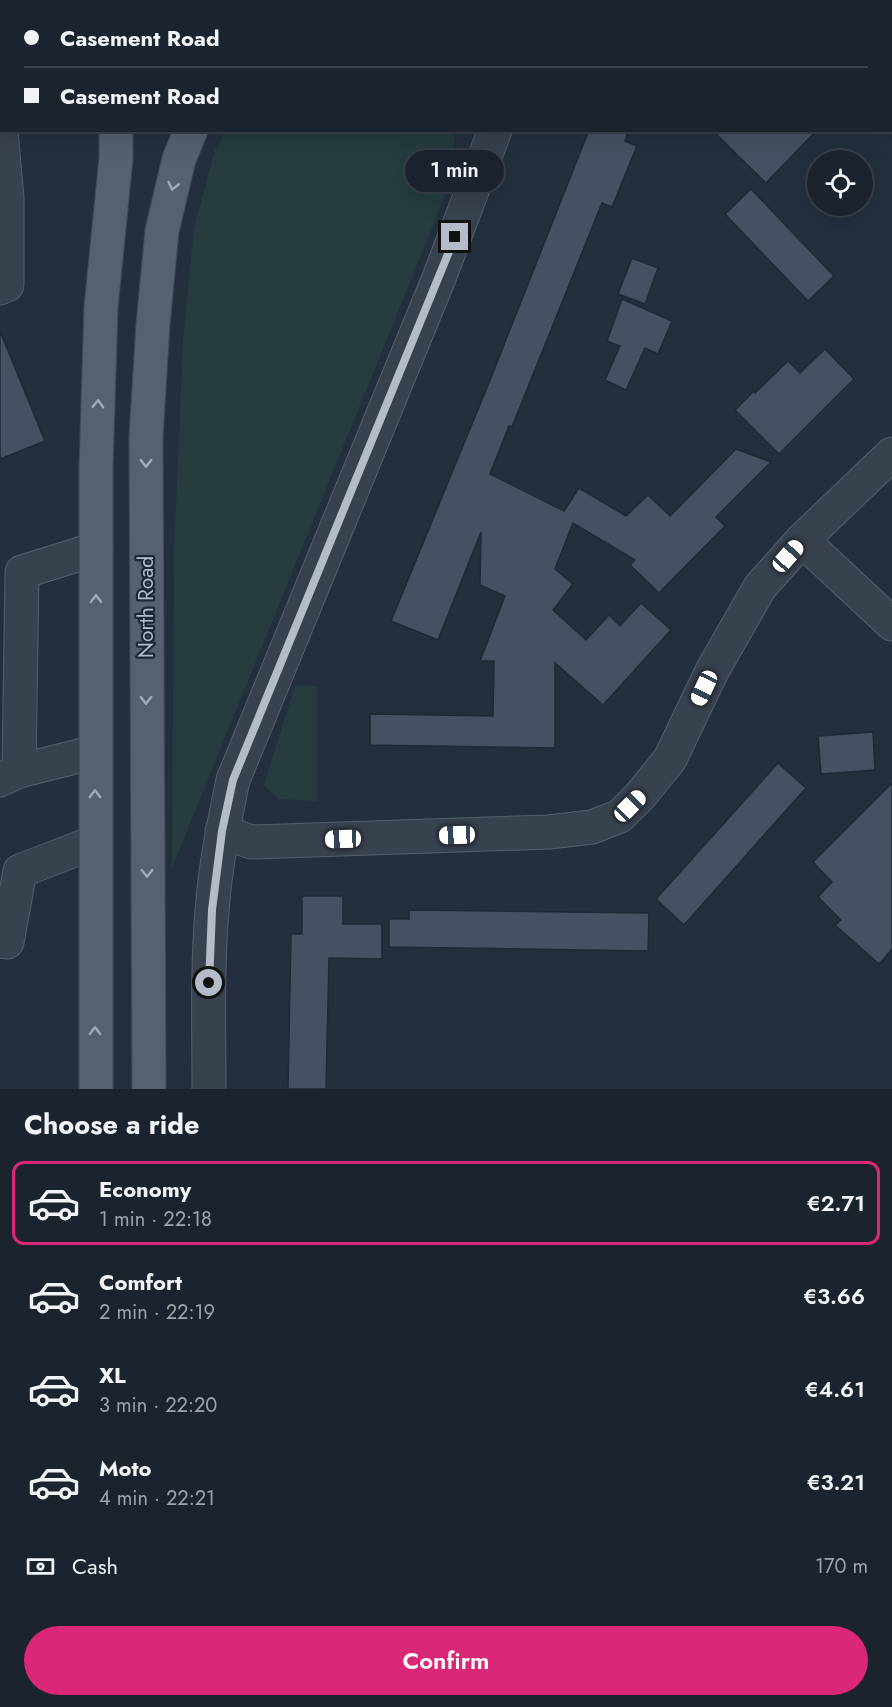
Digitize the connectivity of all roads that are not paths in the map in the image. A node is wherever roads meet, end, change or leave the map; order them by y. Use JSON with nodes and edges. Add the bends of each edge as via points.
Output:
{"nodes":[{"id":1,"x":1,"y":132,"type":"edge"},
{"id":2,"x":116,"y":132,"type":"edge"},
{"id":3,"x":190,"y":132,"type":"edge"},
{"id":4,"x":494,"y":132,"type":"edge"},
{"id":5,"x":0,"y":288,"type":"edge"},
{"id":6,"x":892,"y":454,"type":"edge"},
{"id":7,"x":802,"y":540,"type":"junction"},
{"id":8,"x":96,"y":549,"type":"junction"},
{"id":9,"x":11,"y":566,"type":"edge"},
{"id":10,"x":892,"y":624,"type":"edge"},
{"id":11,"x":95,"y":752,"type":"junction"},
{"id":12,"x":10,"y":775,"type":"edge"},
{"id":13,"x":222,"y":831,"type":"junction"},
{"id":14,"x":95,"y":842,"type":"junction"},
{"id":15,"x":0,"y":941,"type":"edge"},
{"id":16,"x":96,"y":1089,"type":"edge"},
{"id":17,"x":149,"y":1089,"type":"edge"},
{"id":18,"x":209,"y":1089,"type":"edge"}],
"edges":[{"from":1,"to":5,"type":"street","via":[[7,198],[7,285]]},
{"from":8,"to":2,"type":"main road","one_way":true,"via":[[101,307]]},
{"from":3,"to":17,"type":"main road","name":"North Road","one_way":true,"via":[[179,159],[162,231],[146,437]]},
{"from":4,"to":13,"type":"street","via":[[233,780]]},
{"from":6,"to":7,"type":"street"},
{"from":7,"to":10,"type":"street"},
{"from":7,"to":13,"type":"street","via":[[760,587],[712,671],[670,759],[620,816],[592,827],[525,833],[251,842]]},
{"from":8,"to":9,"type":"street"},
{"from":11,"to":8,"type":"main road","one_way":true},
{"from":9,"to":12,"type":"street"},
{"from":11,"to":12,"type":"street"},
{"from":14,"to":11,"type":"main road","one_way":true},
{"from":13,"to":18,"type":"street","via":[[212,910]]},
{"from":14,"to":15,"type":"street","via":[[20,871],[7,942]]},
{"from":16,"to":14,"type":"main road","one_way":true}]}
